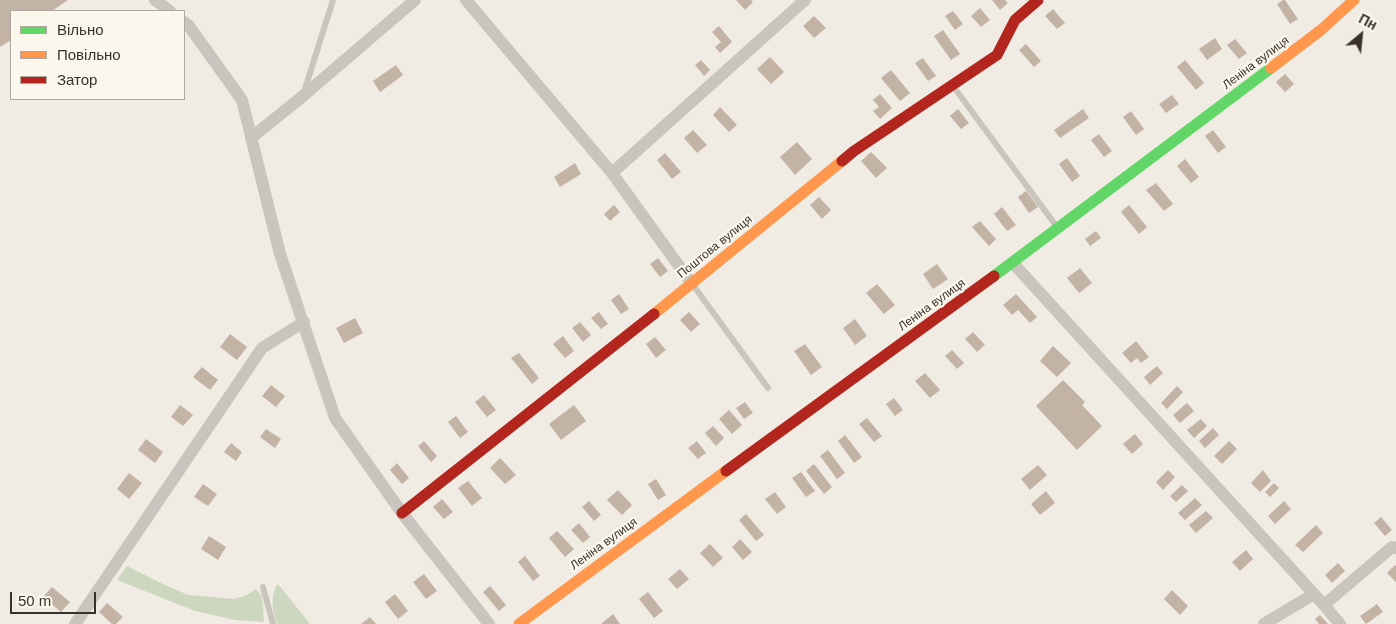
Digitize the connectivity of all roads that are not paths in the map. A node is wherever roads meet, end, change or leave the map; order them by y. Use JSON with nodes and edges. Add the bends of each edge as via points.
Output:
{"nodes":[{"id":1,"x":155,"y":0,"type":"edge"},
{"id":2,"x":333,"y":0,"type":"edge"},
{"id":3,"x":415,"y":0,"type":"edge"},
{"id":4,"x":466,"y":0,"type":"edge"},
{"id":5,"x":805,"y":0,"type":"edge"},
{"id":6,"x":1038,"y":0,"type":"edge"},
{"id":7,"x":1354,"y":0,"type":"edge"},
{"id":8,"x":169,"y":10,"type":"edge"},
{"id":9,"x":185,"y":23,"type":"edge"},
{"id":10,"x":952,"y":85,"type":"junction"},
{"id":11,"x":303,"y":96,"type":"junction"},
{"id":12,"x":251,"y":138,"type":"junction"},
{"id":13,"x":612,"y":174,"type":"junction"},
{"id":14,"x":1059,"y":229,"type":"junction"},
{"id":15,"x":1013,"y":263,"type":"junction"},
{"id":16,"x":692,"y":284,"type":"junction"},
{"id":17,"x":304,"y":322,"type":"junction"},
{"id":18,"x":768,"y":388,"type":"dead end"},
{"id":19,"x":402,"y":513,"type":"junction"},
{"id":20,"x":1396,"y":548,"type":"edge"},
{"id":21,"x":263,"y":587,"type":"dead end"},
{"id":22,"x":1314,"y":594,"type":"junction"},
{"id":23,"x":1324,"y":604,"type":"junction"},
{"id":24,"x":75,"y":624,"type":"edge"},
{"id":25,"x":273,"y":624,"type":"edge"},
{"id":26,"x":489,"y":624,"type":"edge"},
{"id":27,"x":519,"y":624,"type":"edge"},
{"id":28,"x":1264,"y":624,"type":"edge"},
{"id":29,"x":1340,"y":624,"type":"edge"}],
"edges":[{"from":1,"to":8,"type":"street"},
{"from":2,"to":11,"type":"lane"},
{"from":3,"to":11,"type":"street"},
{"from":4,"to":13,"type":"street"},
{"from":5,"to":13,"type":"street"},
{"from":6,"to":10,"type":"street","name":"Поштова вулиця","via":[[1015,20],[997,55]]},
{"from":7,"to":14,"type":"street","name":"Леніна вулиця","via":[[1293,52]]},
{"from":9,"to":12,"type":"street","via":[[242,100]]},
{"from":10,"to":14,"type":"lane"},
{"from":10,"to":16,"type":"street","name":"Поштова вулиця","via":[[854,151]]},
{"from":11,"to":12,"type":"street"},
{"from":12,"to":17,"type":"street","via":[[280,254]]},
{"from":13,"to":16,"type":"street"},
{"from":14,"to":15,"type":"street","name":"Леніна вулиця"},
{"from":15,"to":22,"type":"street"},
{"from":15,"to":27,"type":"street","name":"Леніна вулиця"},
{"from":16,"to":18,"type":"lane"},
{"from":16,"to":19,"type":"street","name":"Поштова вулиця"},
{"from":17,"to":19,"type":"street","via":[[335,418]]},
{"from":17,"to":24,"type":"street","via":[[262,348]]},
{"from":19,"to":26,"type":"street"},
{"from":20,"to":23,"type":"street","via":[[1392,547]]},
{"from":21,"to":25,"type":"lane"},
{"from":22,"to":23,"type":"street"},
{"from":22,"to":28,"type":"street"},
{"from":23,"to":29,"type":"street"}]}
